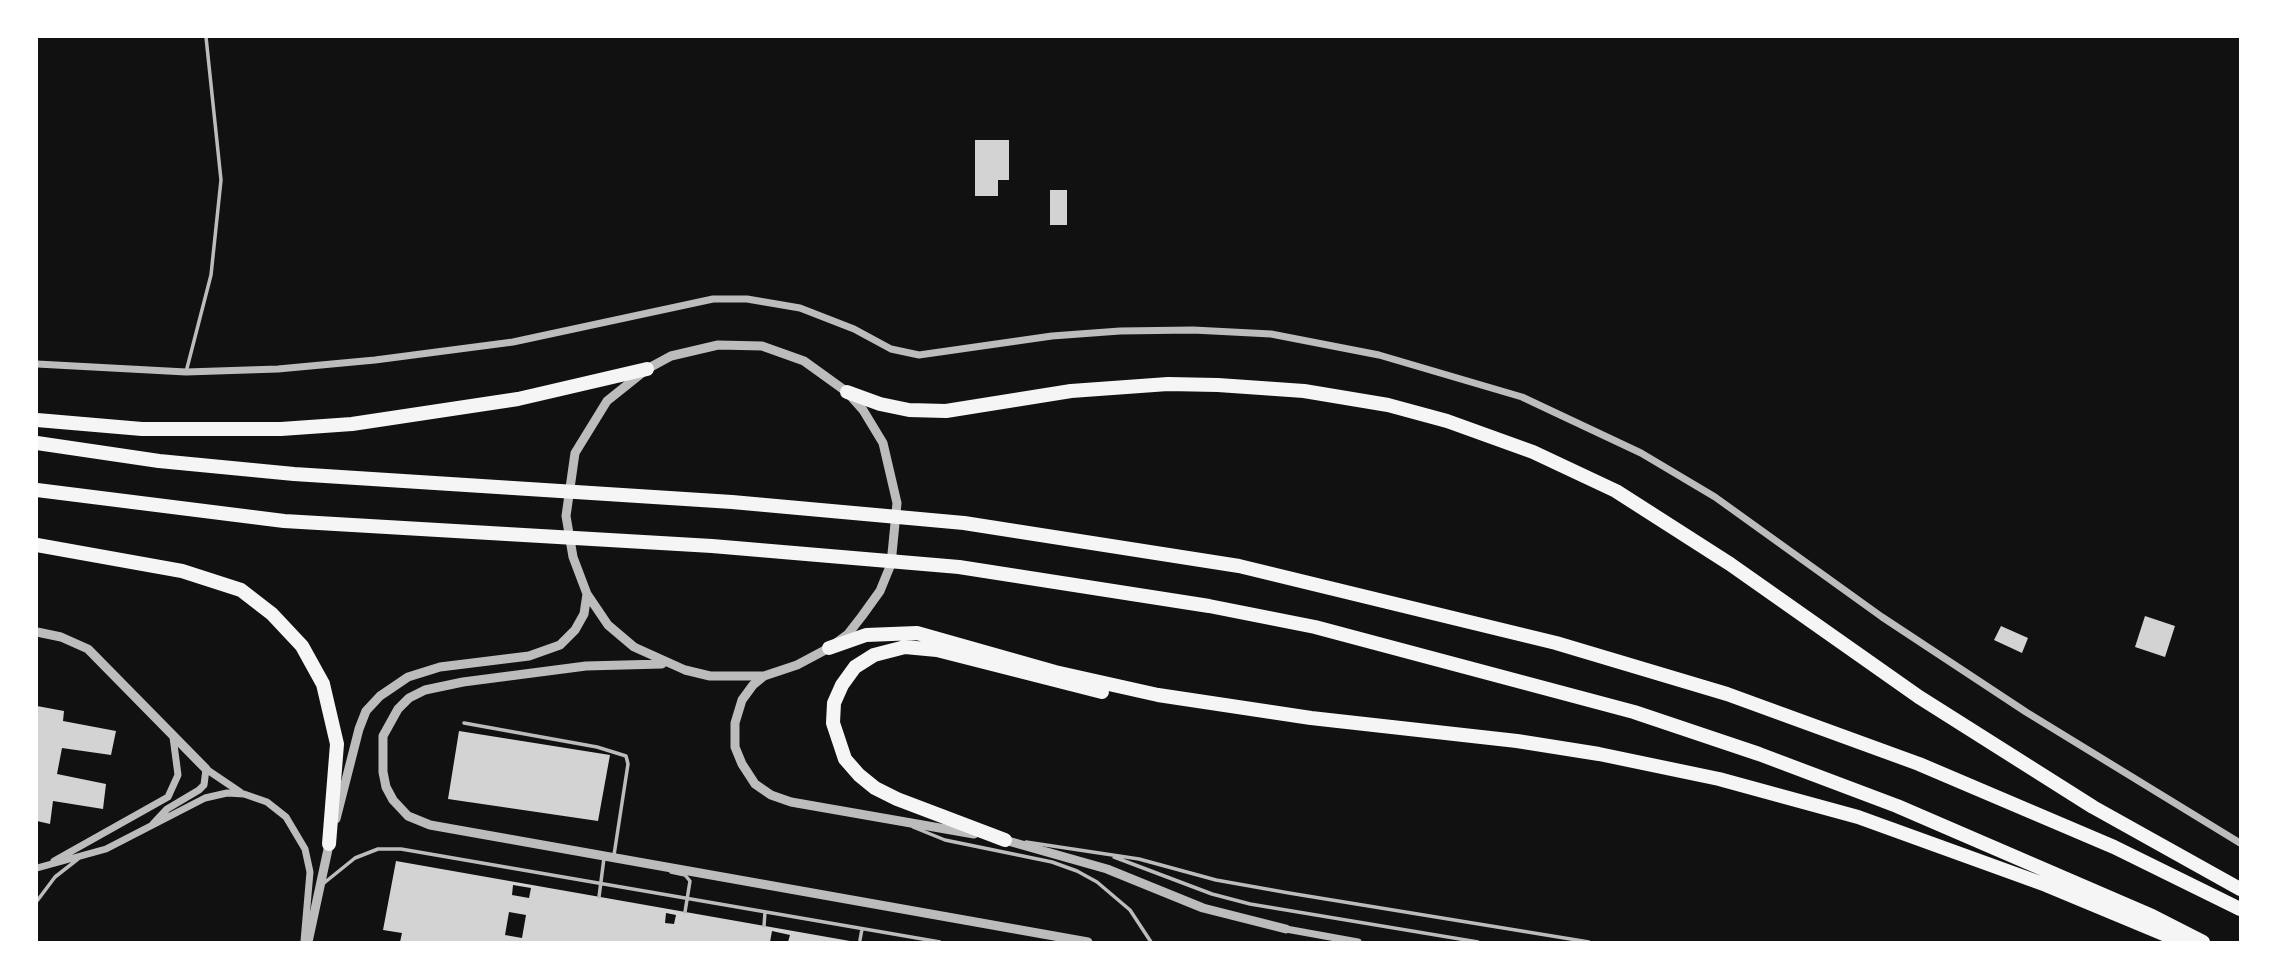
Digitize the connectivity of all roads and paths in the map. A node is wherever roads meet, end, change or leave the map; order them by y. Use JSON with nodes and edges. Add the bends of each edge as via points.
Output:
{"nodes":[{"id":1,"x":206,"y":37,"type":"edge"},
{"id":2,"x":37,"y":364,"type":"edge"},
{"id":3,"x":647,"y":369,"type":"junction"},
{"id":4,"x":186,"y":372,"type":"junction"},
{"id":5,"x":846,"y":392,"type":"junction"},
{"id":6,"x":37,"y":420,"type":"edge"},
{"id":7,"x":37,"y":443,"type":"edge"},
{"id":8,"x":37,"y":491,"type":"edge"},
{"id":9,"x":37,"y":545,"type":"edge"},
{"id":10,"x":587,"y":594,"type":"junction"},
{"id":11,"x":37,"y":632,"type":"edge"},
{"id":12,"x":829,"y":648,"type":"junction"},
{"id":13,"x":668,"y":664,"type":"junction"},
{"id":14,"x":764,"y":676,"type":"junction"},
{"id":15,"x":1250,"y":709,"type":"junction"},
{"id":16,"x":464,"y":723,"type":"dead end"},
{"id":17,"x":173,"y":737,"type":"junction"},
{"id":18,"x":206,"y":769,"type":"junction"},
{"id":19,"x":244,"y":794,"type":"junction"},
{"id":20,"x":901,"y":820,"type":"junction"},
{"id":21,"x":150,"y":827,"type":"junction"},
{"id":22,"x":1005,"y":840,"type":"junction"},
{"id":23,"x":2240,"y":843,"type":"edge"},
{"id":24,"x":329,"y":844,"type":"junction"},
{"id":25,"x":1105,"y":853,"type":"junction"},
{"id":26,"x":609,"y":856,"type":"junction"},
{"id":27,"x":78,"y":859,"type":"junction"},
{"id":28,"x":634,"y":860,"type":"junction"},
{"id":29,"x":41,"y":867,"type":"edge"},
{"id":30,"x":601,"y":884,"type":"junction"},
{"id":31,"x":320,"y":889,"type":"junction"},
{"id":32,"x":2240,"y":889,"type":"edge"},
{"id":33,"x":599,"y":897,"type":"dead end"},
{"id":34,"x":688,"y":898,"type":"junction"},
{"id":35,"x":37,"y":901,"type":"edge"},
{"id":36,"x":2240,"y":909,"type":"edge"},
{"id":37,"x":685,"y":912,"type":"dead end"},
{"id":38,"x":765,"y":912,"type":"junction"},
{"id":39,"x":764,"y":926,"type":"dead end"},
{"id":40,"x":862,"y":929,"type":"junction"},
{"id":41,"x":1286,"y":929,"type":"joint"},
{"id":42,"x":860,"y":940,"type":"dead end"},
{"id":43,"x":306,"y":942,"type":"edge"},
{"id":44,"x":940,"y":942,"type":"edge"},
{"id":45,"x":1088,"y":942,"type":"edge"},
{"id":46,"x":1151,"y":942,"type":"edge"},
{"id":47,"x":1358,"y":942,"type":"edge"},
{"id":48,"x":1479,"y":942,"type":"edge"},
{"id":49,"x":1589,"y":942,"type":"edge"},
{"id":50,"x":2183,"y":942,"type":"edge"},
{"id":51,"x":2203,"y":942,"type":"edge"}],
"edges":[{"from":1,"to":4,"type":"lane","via":[[221,180],[211,275]]},
{"from":2,"to":4,"type":"street"},
{"from":3,"to":5,"type":"street","via":[[671,356],[718,345],[762,346],[804,361]]},
{"from":3,"to":6,"type":"highway","via":[[518,399],[352,424],[142,429]]},
{"from":3,"to":10,"type":"street","via":[[607,401],[575,453],[566,516],[573,557]]},
{"from":4,"to":23,"type":"street","via":[[292,368],[513,342],[713,299],[800,308],[891,349],[919,355],[1079,334],[1193,330],[1271,334],[1379,355],[1522,397],[1641,453],[1715,497],[1882,617],[2026,712]]},
{"from":5,"to":12,"type":"street","via":[[883,443],[897,503],[896,534],[887,573],[862,616]]},
{"from":5,"to":32,"type":"highway","via":[[909,410],[946,411],[1071,391],[1218,385],[1304,391],[1388,405],[1447,421],[1533,452],[1626,497],[1919,697],[2093,807]]},
{"from":7,"to":36,"type":"highway","via":[[295,474],[718,501],[964,523],[1239,566],[1556,643],[1727,694],[1919,764],[2114,847]]},
{"from":8,"to":51,"type":"highway","via":[[284,521],[712,546],[959,568],[1302,625],[1470,666],[1759,754],[1897,806]]},
{"from":9,"to":24,"type":"highway","via":[[182,571],[241,590],[272,614],[302,646],[323,684],[337,744]]},
{"from":10,"to":13,"type":"street","via":[[608,625],[634,647]]},
{"from":10,"to":24,"type":"street","via":[[576,630],[561,645],[529,656],[440,667],[408,677],[380,696],[366,711],[359,729]]},
{"from":11,"to":17,"type":"street","via":[[88,649]]},
{"from":12,"to":14,"type":"street"},
{"from":12,"to":15,"type":"highway","via":[[866,635],[917,633],[1068,675]]},
{"from":13,"to":14,"type":"street","via":[[710,676]]},
{"from":13,"to":26,"type":"street","via":[[586,666],[425,690],[398,709],[383,736],[386,787],[408,816],[430,825]]},
{"from":14,"to":20,"type":"street","via":[[742,700],[735,723],[735,747],[755,784],[791,803]]},
{"from":15,"to":22,"type":"highway","via":[[1189,705],[1070,686],[937,650],[905,647],[874,654],[855,667],[834,703],[833,723],[845,759],[875,788]]},
{"from":15,"to":50,"type":"highway","via":[[1544,745],[1719,779],[1858,817],[2046,885]]},
{"from":16,"to":26,"type":"lane","via":[[626,756]]},
{"from":17,"to":18,"type":"street"},
{"from":17,"to":29,"type":"street","via":[[178,775],[168,797]]},
{"from":18,"to":19,"type":"street"},
{"from":18,"to":21,"type":"street","via":[[204,785]]},
{"from":19,"to":21,"type":"street","via":[[205,798]]},
{"from":19,"to":43,"type":"street","via":[[267,802],[286,817],[305,849],[310,872]]},
{"from":20,"to":22,"type":"street"},
{"from":20,"to":46,"type":"lane","via":[[945,840],[1077,871],[1118,899]]},
{"from":21,"to":27,"type":"street"},
{"from":22,"to":25,"type":"lane"},
{"from":22,"to":41,"type":"street","via":[[1107,869],[1203,908]]},
{"from":24,"to":31,"type":"street"},
{"from":25,"to":48,"type":"lane","via":[[1250,904]]},
{"from":25,"to":49,"type":"lane","via":[[1216,880]]},
{"from":26,"to":28,"type":"street"},
{"from":26,"to":30,"type":"lane"},
{"from":27,"to":29,"type":"street"},
{"from":27,"to":35,"type":"lane","via":[[55,877]]},
{"from":28,"to":34,"type":"lane","via":[[685,876],[690,881]]},
{"from":28,"to":45,"type":"street"},
{"from":30,"to":31,"type":"lane","via":[[390,848],[355,858]]},
{"from":30,"to":33,"type":"lane"},
{"from":30,"to":34,"type":"lane"},
{"from":31,"to":43,"type":"street"},
{"from":34,"to":37,"type":"lane"},
{"from":34,"to":38,"type":"lane"},
{"from":38,"to":39,"type":"lane"},
{"from":38,"to":40,"type":"lane"},
{"from":40,"to":42,"type":"lane"},
{"from":40,"to":44,"type":"lane"},
{"from":41,"to":47,"type":"street"}]}
